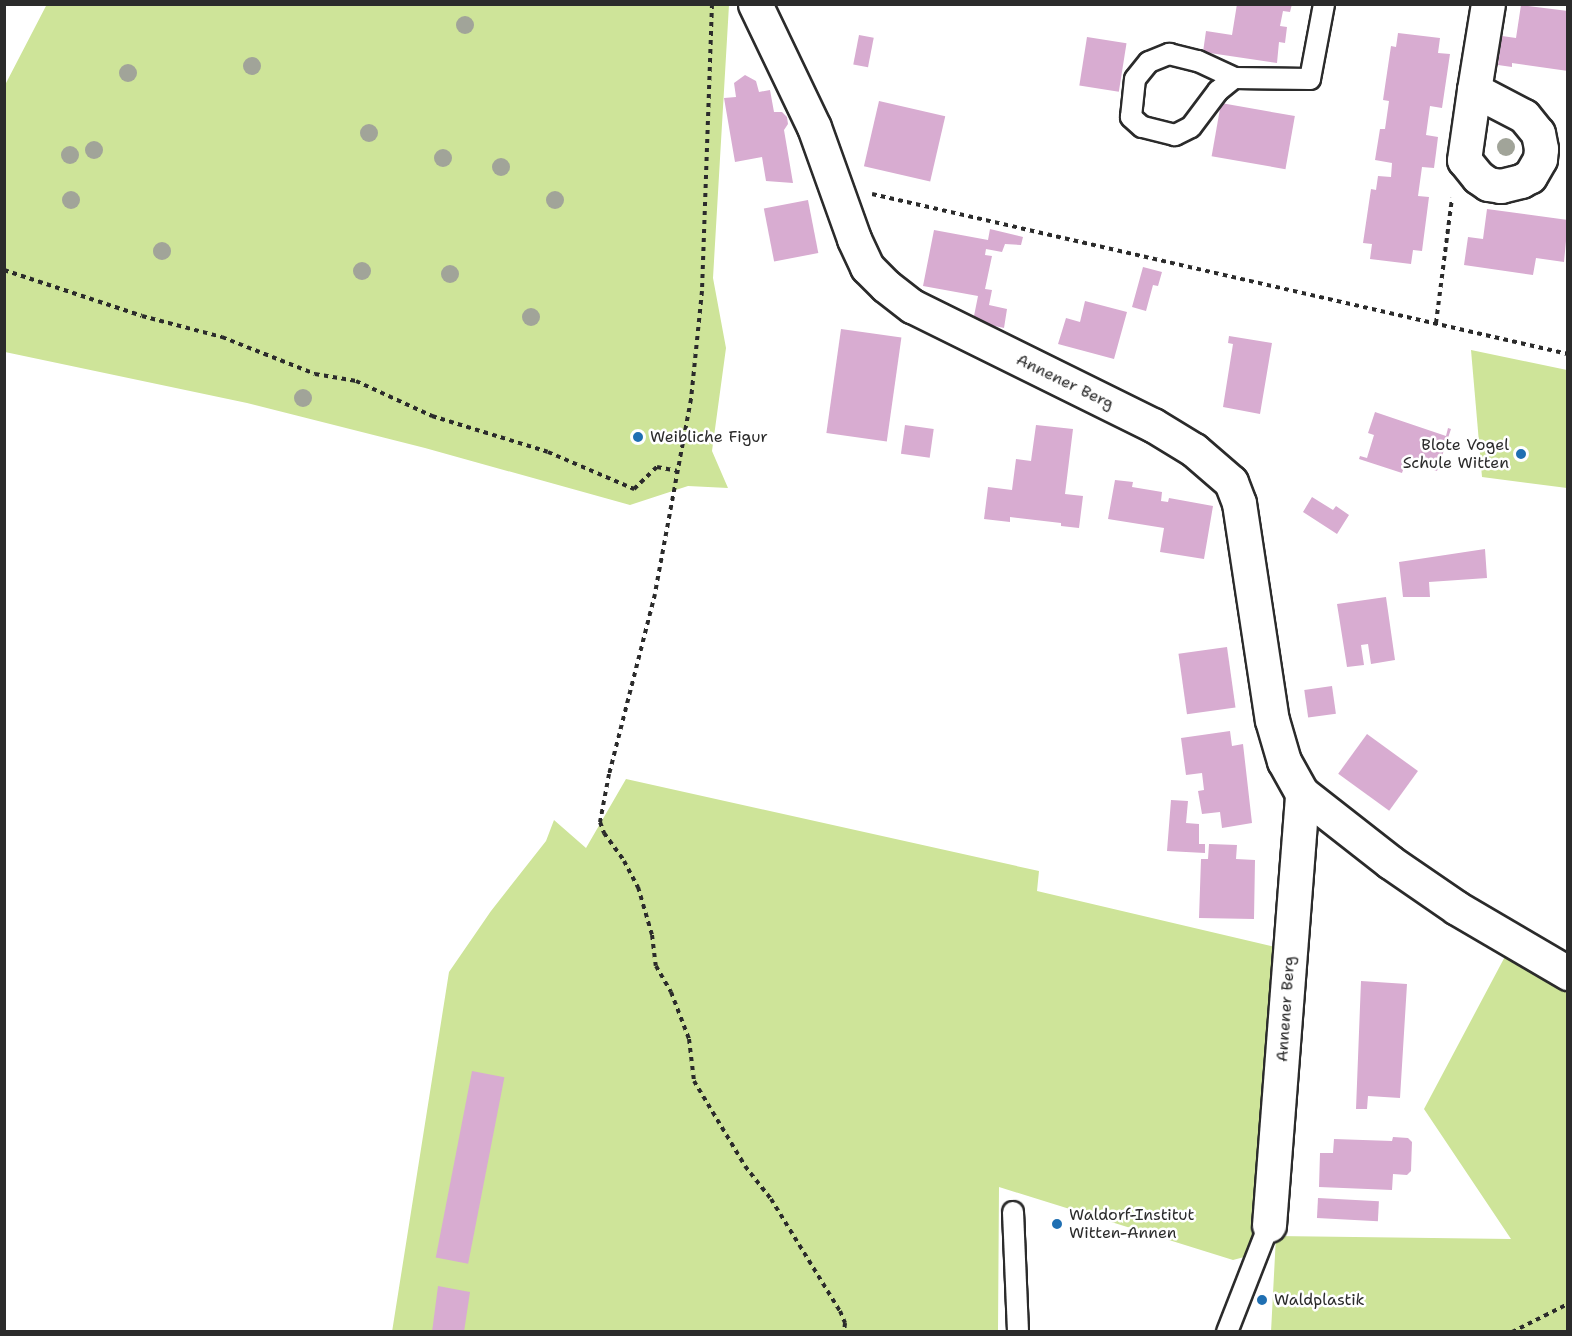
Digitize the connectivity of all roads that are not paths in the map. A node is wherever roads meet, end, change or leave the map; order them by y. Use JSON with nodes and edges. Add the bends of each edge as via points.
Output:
{"nodes":[{"id":1,"x":755,"y":4,"type":"edge"},
{"id":2,"x":1324,"y":4,"type":"edge"},
{"id":3,"x":1488,"y":4,"type":"edge"},
{"id":4,"x":1234,"y":78,"type":"junction"},
{"id":5,"x":1474,"y":90,"type":"junction"},
{"id":6,"x":1302,"y":793,"type":"junction"},
{"id":7,"x":1568,"y":973,"type":"edge"},
{"id":8,"x":1013,"y":1212,"type":"dead end"},
{"id":9,"x":1269,"y":1225,"type":"joint"},
{"id":10,"x":1018,"y":1332,"type":"edge"},
{"id":11,"x":1227,"y":1332,"type":"edge"}],
"edges":[{"from":1,"to":6,"type":"street","name":"Annener Berg","via":[[814,127],[867,267],[903,299],[1153,425],[1194,450],[1231,482],[1239,503],[1272,720],[1284,761]]},
{"from":2,"to":4,"type":"lane","via":[[1310,79]]},
{"from":3,"to":5,"type":"street"},
{"from":4,"to":4,"type":"lane","via":[[1198,61],[1168,54],[1149,62],[1135,79],[1131,117],[1142,127],[1175,135],[1191,127],[1218,91]]},
{"from":5,"to":5,"type":"street","via":[[1464,160],[1488,183],[1511,185],[1530,176],[1541,149],[1538,133],[1524,116]]},
{"from":6,"to":7,"type":"street","name":"Annener Berg","via":[[1457,908]]},
{"from":6,"to":9,"type":"street","name":"Annener Berg"},
{"from":8,"to":10,"type":"lane"},
{"from":9,"to":11,"type":"lane"}]}
